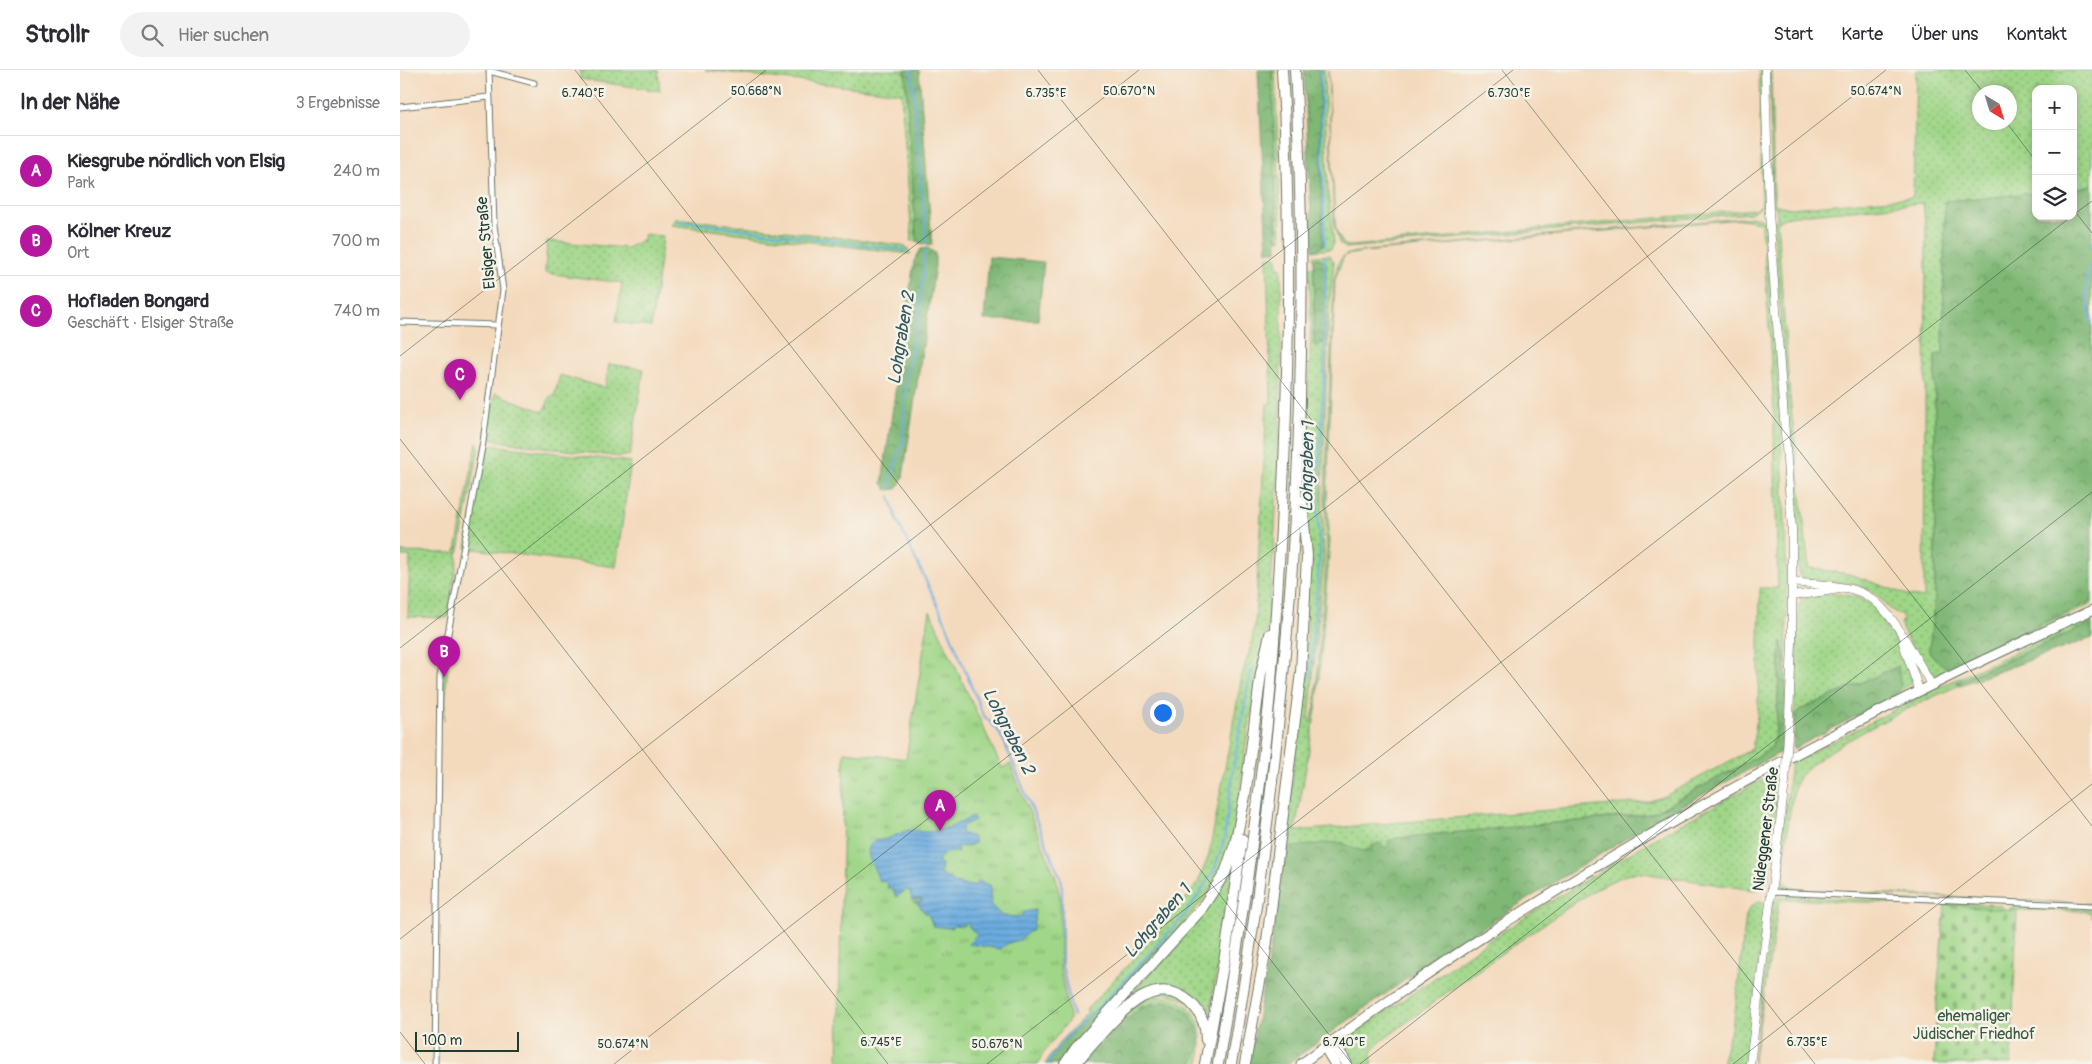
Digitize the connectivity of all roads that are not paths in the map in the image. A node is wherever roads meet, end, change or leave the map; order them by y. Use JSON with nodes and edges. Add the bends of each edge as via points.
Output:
{"nodes":[{"id":1,"x":489,"y":70,"type":"edge"},
{"id":2,"x":1282,"y":70,"type":"edge"},
{"id":3,"x":1295,"y":70,"type":"edge"},
{"id":4,"x":1765,"y":70,"type":"edge"},
{"id":5,"x":534,"y":83,"type":"dead end"},
{"id":6,"x":489,"y":97,"type":"junction"},
{"id":7,"x":400,"y":107,"type":"edge"},
{"id":8,"x":400,"y":322,"type":"edge"},
{"id":9,"x":498,"y":325,"type":"junction"},
{"id":10,"x":1298,"y":468,"type":"junction"},
{"id":11,"x":1792,"y":582,"type":"junction"},
{"id":12,"x":1842,"y":588,"type":"junction"},
{"id":13,"x":1792,"y":596,"type":"junction"},
{"id":14,"x":1276,"y":606,"type":"junction"},
{"id":15,"x":2092,"y":610,"type":"edge"},
{"id":16,"x":1900,"y":634,"type":"junction"},
{"id":17,"x":1931,"y":684,"type":"junction"},
{"id":18,"x":1919,"y":690,"type":"junction"},
{"id":19,"x":1245,"y":796,"type":"junction"},
{"id":20,"x":1771,"y":892,"type":"junction"},
{"id":21,"x":2092,"y":906,"type":"edge"},
{"id":22,"x":1329,"y":1044,"type":"junction"},
{"id":23,"x":434,"y":1064,"type":"edge"},
{"id":24,"x":1065,"y":1064,"type":"edge"},
{"id":25,"x":1076,"y":1064,"type":"edge"},
{"id":26,"x":1201,"y":1064,"type":"edge"},
{"id":27,"x":1205,"y":1064,"type":"edge"},
{"id":28,"x":1218,"y":1064,"type":"edge"},
{"id":29,"x":1231,"y":1064,"type":"edge"},
{"id":30,"x":1245,"y":1064,"type":"edge"},
{"id":31,"x":1301,"y":1064,"type":"edge"},
{"id":32,"x":1335,"y":1064,"type":"edge"},
{"id":33,"x":1347,"y":1064,"type":"edge"},
{"id":34,"x":1750,"y":1064,"type":"edge"}],
"edges":[{"from":1,"to":5,"type":"street","name":"Elsiger Straße"},
{"from":1,"to":6,"type":"street","name":"Elsiger Straße"},
{"from":2,"to":14,"type":"highway","via":[[1289,267],[1287,433]]},
{"from":3,"to":10,"type":"highway","via":[[1302,267]]},
{"from":4,"to":11,"type":"main road","name":"Nideggener Straße","via":[[1769,213],[1792,529]]},
{"from":6,"to":7,"type":"street"},
{"from":6,"to":9,"type":"street","name":"Elsiger Straße","via":[[495,233],[503,284]]},
{"from":8,"to":9,"type":"street"},
{"from":9,"to":23,"type":"street","name":"Elsiger Straße","via":[[483,442],[440,677]]},
{"from":10,"to":29,"type":"highway","via":[[1276,762],[1252,946]]},
{"from":10,"to":30,"type":"highway","via":[[1307,556],[1301,672],[1266,949]]},
{"from":11,"to":12,"type":"main road"},
{"from":11,"to":13,"type":"main road","name":"Nideggener Straße"},
{"from":12,"to":13,"type":"main road"},
{"from":12,"to":16,"type":"main road","via":[[1874,599],[1890,615]]},
{"from":13,"to":20,"type":"main road","name":"Nideggener Straße","bridge":true,"via":[[1785,782]]},
{"from":14,"to":19,"type":"highway","via":[[1261,673]]},
{"from":14,"to":28,"type":"highway","via":[[1254,836]]},
{"from":15,"to":17,"type":"main road"},
{"from":16,"to":17,"type":"main road"},
{"from":16,"to":18,"type":"main road"},
{"from":17,"to":18,"type":"main road"},
{"from":18,"to":22,"type":"main road","via":[[1769,768],[1612,857],[1486,935]]},
{"from":19,"to":24,"type":"highway","via":[[1232,854],[1215,891]]},
{"from":19,"to":27,"type":"highway","via":[[1233,900]]},
{"from":20,"to":21,"type":"street"},
{"from":20,"to":34,"type":"main road","name":"Nideggener Straße"},
{"from":22,"to":31,"type":"main road"},
{"from":22,"to":32,"type":"highway"},
{"from":22,"to":33,"type":"highway"},
{"from":25,"to":26,"type":"highway","via":[[1127,1006],[1141,996],[1160,992],[1184,998],[1200,1014],[1206,1038]]}]}
